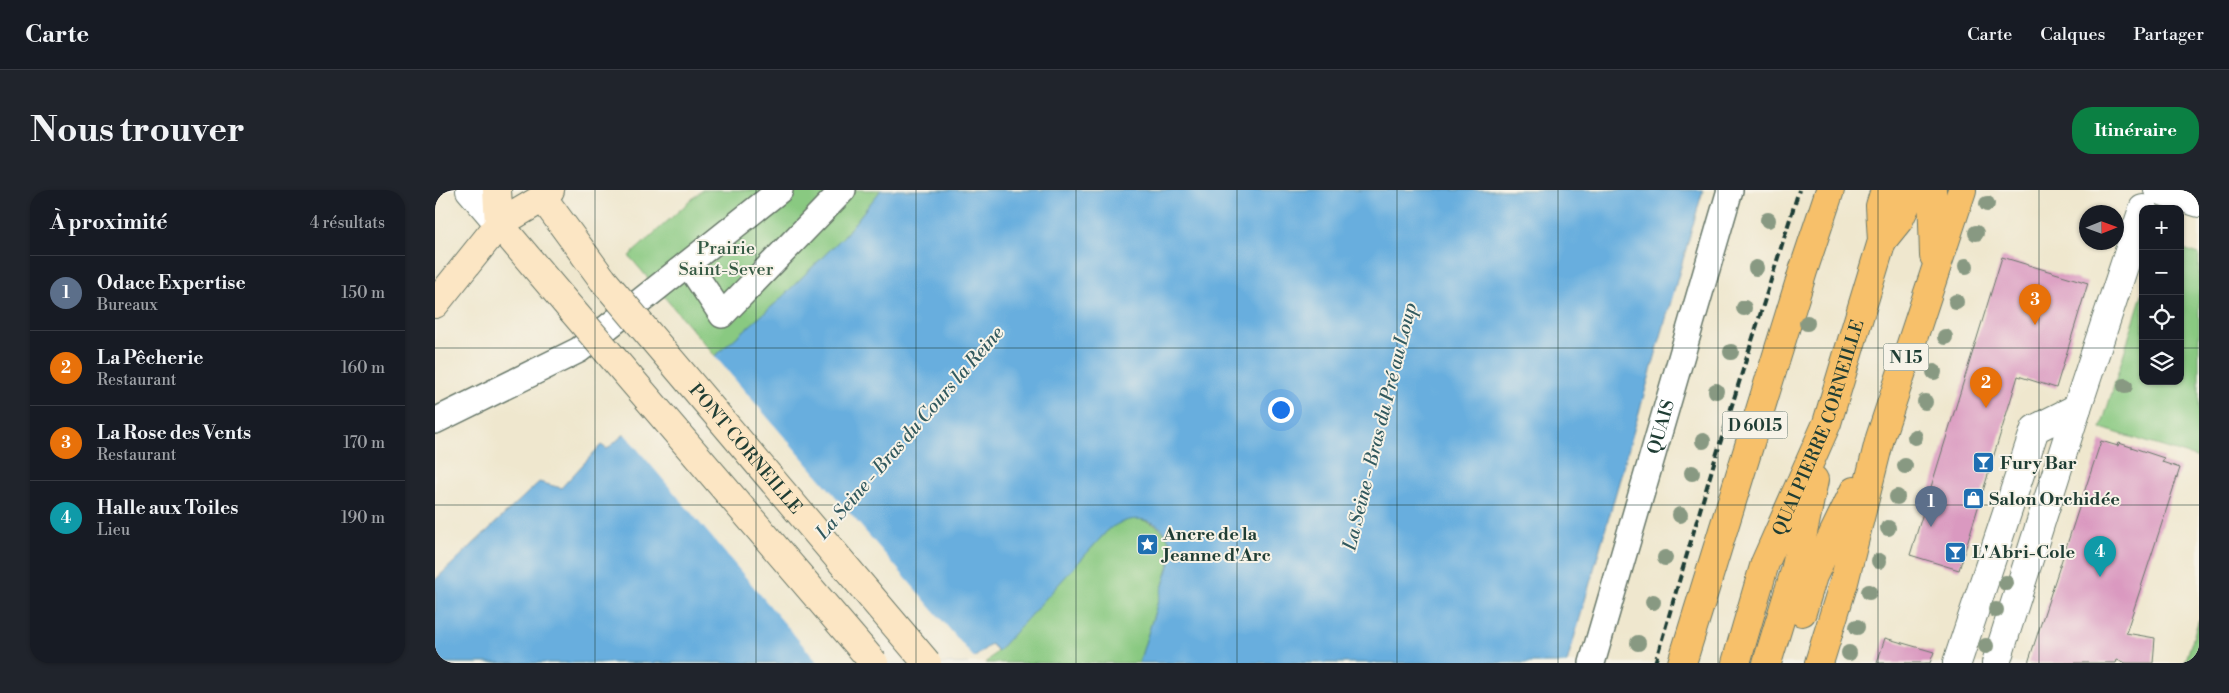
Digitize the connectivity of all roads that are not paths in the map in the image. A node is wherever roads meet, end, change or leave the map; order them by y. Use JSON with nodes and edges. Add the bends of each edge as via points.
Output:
{"nodes":[{"id":1,"x":470,"y":190,"type":"edge"},
{"id":2,"x":497,"y":190,"type":"edge"},
{"id":3,"x":780,"y":190,"type":"edge"},
{"id":4,"x":843,"y":190,"type":"edge"},
{"id":5,"x":1730,"y":190,"type":"edge"},
{"id":6,"x":1831,"y":190,"type":"edge"},
{"id":7,"x":1885,"y":190,"type":"edge"},
{"id":8,"x":1913,"y":190,"type":"edge"},
{"id":9,"x":1932,"y":190,"type":"edge"},
{"id":10,"x":1962,"y":190,"type":"edge"},
{"id":11,"x":2149,"y":190,"type":"edge"},
{"id":12,"x":2158,"y":190,"type":"edge"},
{"id":13,"x":546,"y":194,"type":"edge"},
{"id":14,"x":2199,"y":203,"type":"edge"},
{"id":15,"x":2144,"y":205,"type":"edge"},
{"id":16,"x":2139,"y":221,"type":"edge"},
{"id":17,"x":499,"y":224,"type":"junction"},
{"id":18,"x":1882,"y":241,"type":"junction"},
{"id":19,"x":688,"y":264,"type":"junction"},
{"id":20,"x":1934,"y":276,"type":"junction"},
{"id":21,"x":435,"y":304,"type":"edge"},
{"id":22,"x":2077,"y":408,"type":"junction"},
{"id":23,"x":435,"y":421,"type":"edge"},
{"id":24,"x":1827,"y":423,"type":"junction"},
{"id":25,"x":1880,"y":438,"type":"junction"},
{"id":26,"x":874,"y":663,"type":"edge"},
{"id":27,"x":927,"y":663,"type":"edge"},
{"id":28,"x":1592,"y":663,"type":"edge"},
{"id":29,"x":1682,"y":663,"type":"edge"},
{"id":30,"x":1736,"y":663,"type":"edge"},
{"id":31,"x":1767,"y":663,"type":"edge"},
{"id":32,"x":1787,"y":663,"type":"edge"},
{"id":33,"x":1819,"y":663,"type":"edge"},
{"id":34,"x":1957,"y":663,"type":"edge"},
{"id":35,"x":1996,"y":663,"type":"edge"}],
"edges":[{"from":1,"to":17,"type":"street"},
{"from":2,"to":17,"type":"main road"},
{"from":3,"to":19,"type":"street"},
{"from":4,"to":19,"type":"street","via":[[721,315]]},
{"from":5,"to":28,"type":"street","name":"QUAIS"},
{"from":6,"to":29,"type":"main road","number":"D 6015"},
{"from":7,"to":18,"type":"main road","name":"QUAI PIERRE CORNEILLE","via":[[1880,206]]},
{"from":8,"to":18,"type":"main road","via":[[1899,220]]},
{"from":9,"to":20,"type":"main road"},
{"from":10,"to":20,"type":"main road"},
{"from":11,"to":15,"type":"street"},
{"from":12,"to":14,"type":"street"},
{"from":13,"to":17,"type":"main road"},
{"from":13,"to":27,"type":"main road","name":"PONT CORNEILLE","bridge":true,"via":[[603,280]]},
{"from":16,"to":22,"type":"street"},
{"from":17,"to":21,"type":"main road"},
{"from":17,"to":26,"type":"main road","bridge":true},
{"from":18,"to":24,"type":"main road","name":"QUAI PIERRE CORNEILLE"},
{"from":19,"to":23,"type":"street","via":[[579,350]]},
{"from":20,"to":25,"type":"main road","number":"N 15"},
{"from":22,"to":34,"type":"street","via":[[2035,429]]},
{"from":22,"to":35,"type":"street"},
{"from":24,"to":30,"type":"main road","name":"QUAI PIERRE CORNEILLE","via":[[1765,563]]},
{"from":24,"to":31,"type":"main road","via":[[1795,571]]},
{"from":25,"to":32,"type":"main road","via":[[1813,576]]},
{"from":25,"to":33,"type":"main road"}]}
